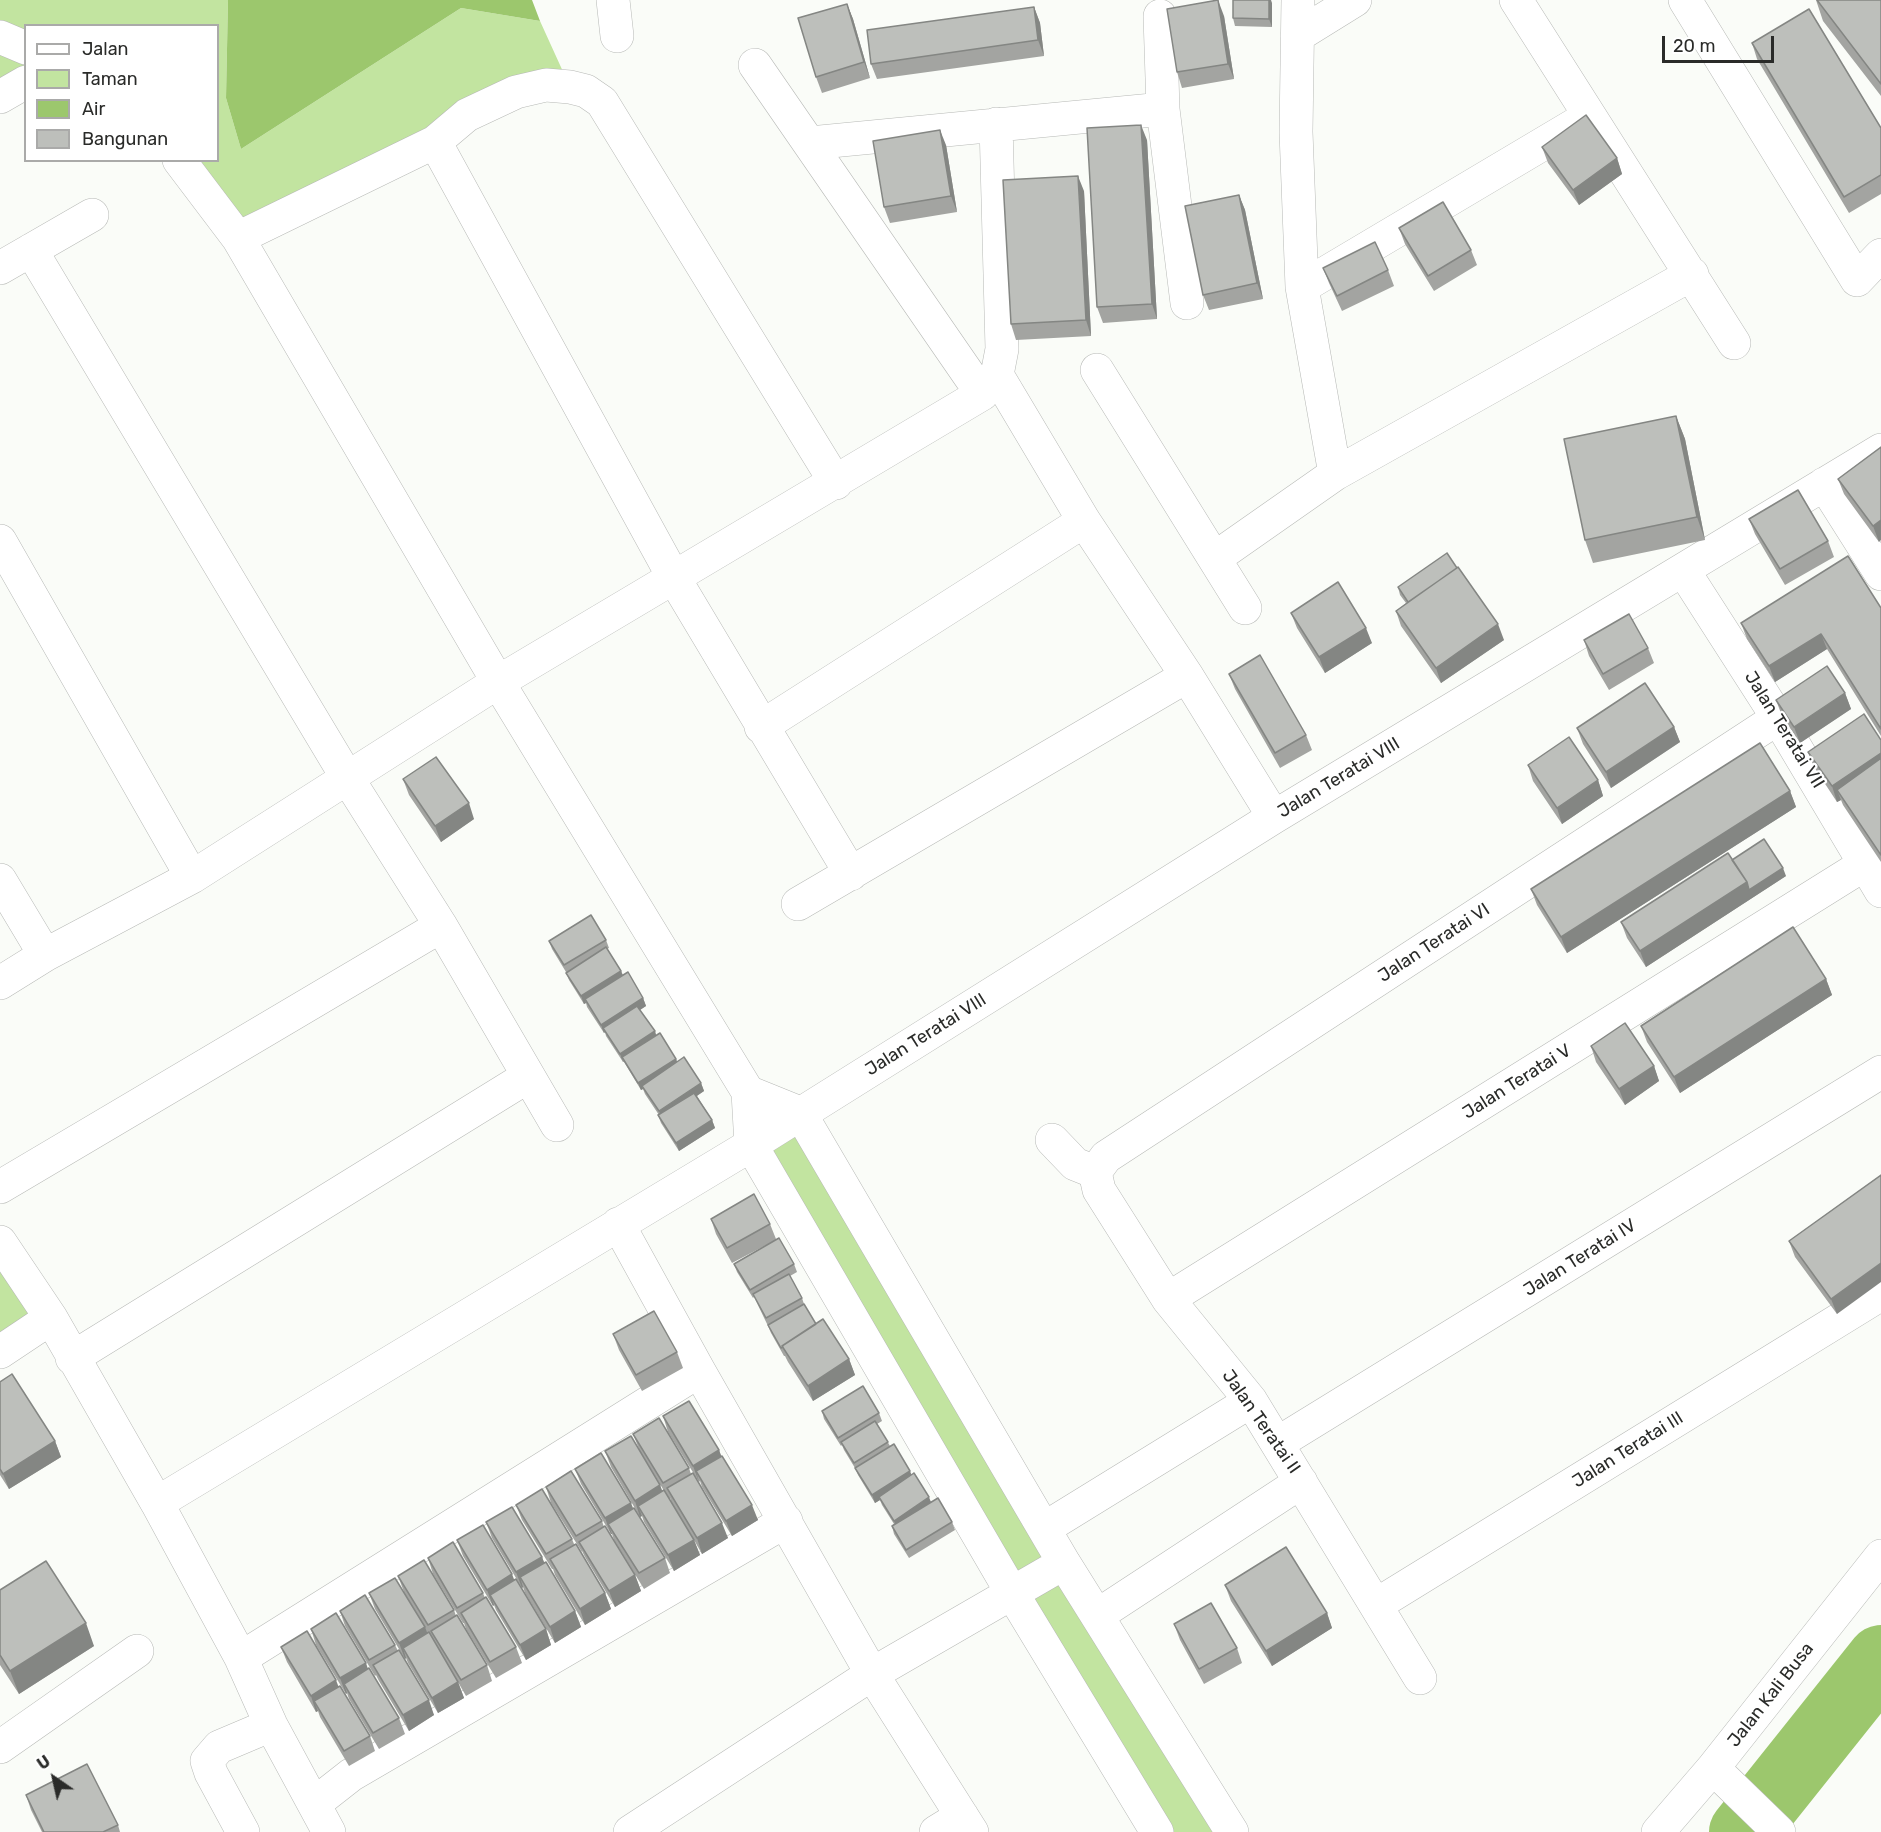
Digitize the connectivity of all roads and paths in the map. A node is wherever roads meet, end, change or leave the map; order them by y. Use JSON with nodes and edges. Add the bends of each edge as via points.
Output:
{"nodes":[{"id":1,"x":613,"y":0,"type":"edge"},
{"id":2,"x":1298,"y":0,"type":"edge"},
{"id":3,"x":1355,"y":0,"type":"edge"},
{"id":4,"x":1516,"y":0,"type":"edge"},
{"id":5,"x":1685,"y":0,"type":"edge"},
{"id":6,"x":1160,"y":16,"type":"dead end"},
{"id":7,"x":617,"y":36,"type":"dead end"},
{"id":8,"x":1297,"y":36,"type":"junction"},
{"id":9,"x":0,"y":37,"type":"edge"},
{"id":10,"x":24,"y":47,"type":"edge"},
{"id":11,"x":755,"y":65,"type":"dead end"},
{"id":12,"x":24,"y":83,"type":"edge"},
{"id":13,"x":0,"y":97,"type":"edge"},
{"id":14,"x":1163,"y":109,"type":"junction"},
{"id":15,"x":1588,"y":117,"type":"junction"},
{"id":16,"x":996,"y":124,"type":"junction"},
{"id":17,"x":435,"y":142,"type":"junction"},
{"id":18,"x":810,"y":143,"type":"junction"},
{"id":19,"x":181,"y":162,"type":"edge"},
{"id":20,"x":92,"y":214,"type":"dead end"},
{"id":21,"x":238,"y":238,"type":"junction"},
{"id":22,"x":31,"y":250,"type":"junction"},
{"id":23,"x":1881,"y":255,"type":"edge"},
{"id":24,"x":0,"y":268,"type":"edge"},
{"id":25,"x":1692,"y":274,"type":"junction"},
{"id":26,"x":1302,"y":287,"type":"junction"},
{"id":27,"x":1187,"y":303,"type":"dead end"},
{"id":28,"x":1734,"y":343,"type":"dead end"},
{"id":29,"x":1097,"y":370,"type":"dead end"},
{"id":30,"x":989,"y":385,"type":"junction"},
{"id":31,"x":1881,"y":450,"type":"edge"},
{"id":32,"x":1335,"y":474,"type":"junction"},
{"id":33,"x":836,"y":483,"type":"junction"},
{"id":34,"x":1824,"y":484,"type":"junction"},
{"id":35,"x":1084,"y":521,"type":"junction"},
{"id":36,"x":0,"y":541,"type":"edge"},
{"id":37,"x":1215,"y":558,"type":"junction"},
{"id":38,"x":1683,"y":570,"type":"junction"},
{"id":39,"x":1881,"y":574,"type":"edge"},
{"id":40,"x":674,"y":578,"type":"junction"},
{"id":41,"x":1245,"y":608,"type":"dead end"},
{"id":42,"x":1187,"y":676,"type":"junction"},
{"id":43,"x":498,"y":682,"type":"junction"},
{"id":44,"x":1778,"y":718,"type":"junction"},
{"id":45,"x":761,"y":727,"type":"junction"},
{"id":46,"x":348,"y":779,"type":"junction"},
{"id":47,"x":1274,"y":817,"type":"junction"},
{"id":48,"x":851,"y":874,"type":"junction"},
{"id":49,"x":192,"y":877,"type":"junction"},
{"id":50,"x":1873,"y":878,"type":"edge"},
{"id":51,"x":0,"y":880,"type":"edge"},
{"id":52,"x":798,"y":904,"type":"dead end"},
{"id":53,"x":441,"y":926,"type":"junction"},
{"id":54,"x":45,"y":955,"type":"junction"},
{"id":55,"x":0,"y":983,"type":"edge"},
{"id":56,"x":1881,"y":1072,"type":"edge"},
{"id":57,"x":527,"y":1077,"type":"junction"},
{"id":58,"x":748,"y":1092,"type":"junction"},
{"id":59,"x":800,"y":1113,"type":"junction"},
{"id":60,"x":557,"y":1125,"type":"dead end"},
{"id":61,"x":1053,"y":1140,"type":"dead end"},
{"id":62,"x":752,"y":1145,"type":"junction"},
{"id":63,"x":1095,"y":1172,"type":"junction"},
{"id":64,"x":0,"y":1187,"type":"edge"},
{"id":65,"x":618,"y":1224,"type":"junction"},
{"id":66,"x":0,"y":1242,"type":"edge"},
{"id":67,"x":1881,"y":1294,"type":"edge"},
{"id":68,"x":1168,"y":1299,"type":"junction"},
{"id":69,"x":51,"y":1318,"type":"junction"},
{"id":70,"x":0,"y":1352,"type":"edge"},
{"id":71,"x":72,"y":1358,"type":"junction"},
{"id":72,"x":699,"y":1371,"type":"junction"},
{"id":73,"x":1251,"y":1401,"type":"junction"},
{"id":74,"x":1278,"y":1443,"type":"junction"},
{"id":75,"x":1301,"y":1482,"type":"junction"},
{"id":76,"x":157,"y":1503,"type":"junction"},
{"id":77,"x":786,"y":1521,"type":"junction"},
{"id":78,"x":1045,"y":1527,"type":"junction"},
{"id":79,"x":1881,"y":1556,"type":"edge"},
{"id":80,"x":1064,"y":1563,"type":"junction"},
{"id":81,"x":1011,"y":1593,"type":"junction"},
{"id":82,"x":1376,"y":1605,"type":"junction"},
{"id":83,"x":1098,"y":1616,"type":"junction"},
{"id":84,"x":137,"y":1651,"type":"dead end"},
{"id":85,"x":241,"y":1658,"type":"junction"},
{"id":86,"x":872,"y":1674,"type":"junction"},
{"id":87,"x":1420,"y":1678,"type":"dead end"},
{"id":88,"x":271,"y":1725,"type":"junction"},
{"id":89,"x":0,"y":1747,"type":"edge"},
{"id":90,"x":1713,"y":1768,"type":"junction"},
{"id":91,"x":322,"y":1818,"type":"edge"},
{"id":92,"x":957,"y":1827,"type":"edge"},
{"id":93,"x":243,"y":1832,"type":"edge"},
{"id":94,"x":630,"y":1832,"type":"edge"},
{"id":95,"x":1156,"y":1832,"type":"edge"},
{"id":96,"x":1232,"y":1832,"type":"edge"},
{"id":97,"x":1658,"y":1832,"type":"edge"},
{"id":98,"x":1779,"y":1832,"type":"edge"}],
"edges":[{"from":1,"to":7,"type":"street"},
{"from":2,"to":8,"type":"street"},
{"from":3,"to":8,"type":"street"},
{"from":4,"to":15,"type":"street"},
{"from":5,"to":23,"type":"street","via":[[1857,280]]},
{"from":6,"to":14,"type":"street"},
{"from":8,"to":26,"type":"street"},
{"from":9,"to":10,"type":"street"},
{"from":11,"to":18,"type":"street"},
{"from":12,"to":13,"type":"street"},
{"from":14,"to":16,"type":"street"},
{"from":14,"to":27,"type":"street"},
{"from":15,"to":25,"type":"street"},
{"from":15,"to":26,"type":"street"},
{"from":16,"to":18,"type":"street"},
{"from":16,"to":30,"type":"street","via":[[1002,350]]},
{"from":17,"to":21,"type":"street"},
{"from":17,"to":33,"type":"street","via":[[466,115],[516,92],[546,85],[570,87],[586,91],[602,102]]},
{"from":17,"to":40,"type":"street"},
{"from":18,"to":30,"type":"street"},
{"from":19,"to":21,"type":"street"},
{"from":20,"to":22,"type":"street"},
{"from":21,"to":43,"type":"street"},
{"from":22,"to":24,"type":"street"},
{"from":22,"to":46,"type":"street"},
{"from":25,"to":28,"type":"street"},
{"from":25,"to":32,"type":"street"},
{"from":26,"to":32,"type":"street"},
{"from":29,"to":37,"type":"street"},
{"from":30,"to":33,"type":"street"},
{"from":30,"to":35,"type":"street"},
{"from":31,"to":34,"type":"street","name":"Jalan Teratai VIII"},
{"from":32,"to":37,"type":"street"},
{"from":33,"to":40,"type":"street"},
{"from":34,"to":38,"type":"street","name":"Jalan Teratai VIII"},
{"from":34,"to":39,"type":"street"},
{"from":35,"to":42,"type":"street"},
{"from":35,"to":45,"type":"street"},
{"from":36,"to":49,"type":"street"},
{"from":37,"to":41,"type":"street"},
{"from":38,"to":44,"type":"street","name":"Jalan Teratai VII"},
{"from":38,"to":47,"type":"street","name":"Jalan Teratai VIII"},
{"from":40,"to":43,"type":"street"},
{"from":40,"to":45,"type":"street"},
{"from":42,"to":47,"type":"street"},
{"from":42,"to":48,"type":"street"},
{"from":43,"to":46,"type":"street"},
{"from":43,"to":58,"type":"street"},
{"from":44,"to":50,"type":"street","name":"Jalan Teratai VII"},
{"from":44,"to":63,"type":"street","name":"Jalan Teratai VI","via":[[1106,1157]]},
{"from":45,"to":48,"type":"street"},
{"from":46,"to":49,"type":"street"},
{"from":46,"to":53,"type":"street"},
{"from":47,"to":59,"type":"street","name":"Jalan Teratai VIII"},
{"from":48,"to":52,"type":"street"},
{"from":49,"to":54,"type":"street"},
{"from":50,"to":68,"type":"street","name":"Jalan Teratai V"},
{"from":51,"to":54,"type":"street"},
{"from":53,"to":57,"type":"street"},
{"from":53,"to":64,"type":"street"},
{"from":54,"to":55,"type":"street"},
{"from":56,"to":74,"type":"street","name":"Jalan Teratai IV"},
{"from":57,"to":60,"type":"street"},
{"from":57,"to":71,"type":"street"},
{"from":58,"to":59,"type":"street"},
{"from":58,"to":62,"type":"street"},
{"from":59,"to":62,"type":"street","name":"Jalan Teratai VIII"},
{"from":59,"to":78,"type":"street"},
{"from":61,"to":63,"type":"street","via":[[1075,1164]]},
{"from":62,"to":65,"type":"street","name":"Jalan Teratai VIII"},
{"from":62,"to":81,"type":"street"},
{"from":63,"to":68,"type":"street","name":"Jalan Teratai II","via":[[1100,1190]]},
{"from":65,"to":72,"type":"street"},
{"from":65,"to":76,"type":"street","name":"Jalan Teratai VIII"},
{"from":66,"to":69,"type":"street"},
{"from":67,"to":82,"type":"street","name":"Jalan Teratai III"},
{"from":68,"to":73,"type":"street","name":"Jalan Teratai II"},
{"from":69,"to":70,"type":"street"},
{"from":69,"to":71,"type":"street"},
{"from":71,"to":76,"type":"street"},
{"from":72,"to":77,"type":"street"},
{"from":72,"to":85,"type":"street"},
{"from":73,"to":74,"type":"street","name":"Jalan Teratai II"},
{"from":73,"to":78,"type":"street"},
{"from":74,"to":75,"type":"street","name":"Jalan Teratai II"},
{"from":75,"to":82,"type":"street","name":"Jalan Teratai II"},
{"from":75,"to":83,"type":"street"},
{"from":76,"to":85,"type":"street"},
{"from":77,"to":86,"type":"street"},
{"from":77,"to":91,"type":"street","via":[[351,1775]]},
{"from":78,"to":80,"type":"street"},
{"from":79,"to":90,"type":"street","name":"Jalan Kali Busa"},
{"from":80,"to":81,"type":"street"},
{"from":80,"to":83,"type":"street"},
{"from":81,"to":86,"type":"street"},
{"from":81,"to":95,"type":"street"},
{"from":82,"to":87,"type":"street","name":"Jalan Teratai II"},
{"from":83,"to":96,"type":"street"},
{"from":84,"to":89,"type":"street"},
{"from":85,"to":88,"type":"street"},
{"from":86,"to":92,"type":"street"},
{"from":86,"to":94,"type":"street"},
{"from":88,"to":91,"type":"street"},
{"from":88,"to":93,"type":"street","via":[[219,1748],[207,1761]]},
{"from":90,"to":97,"type":"street","name":"Jalan Kali Busa"},
{"from":90,"to":98,"type":"street"}]}
